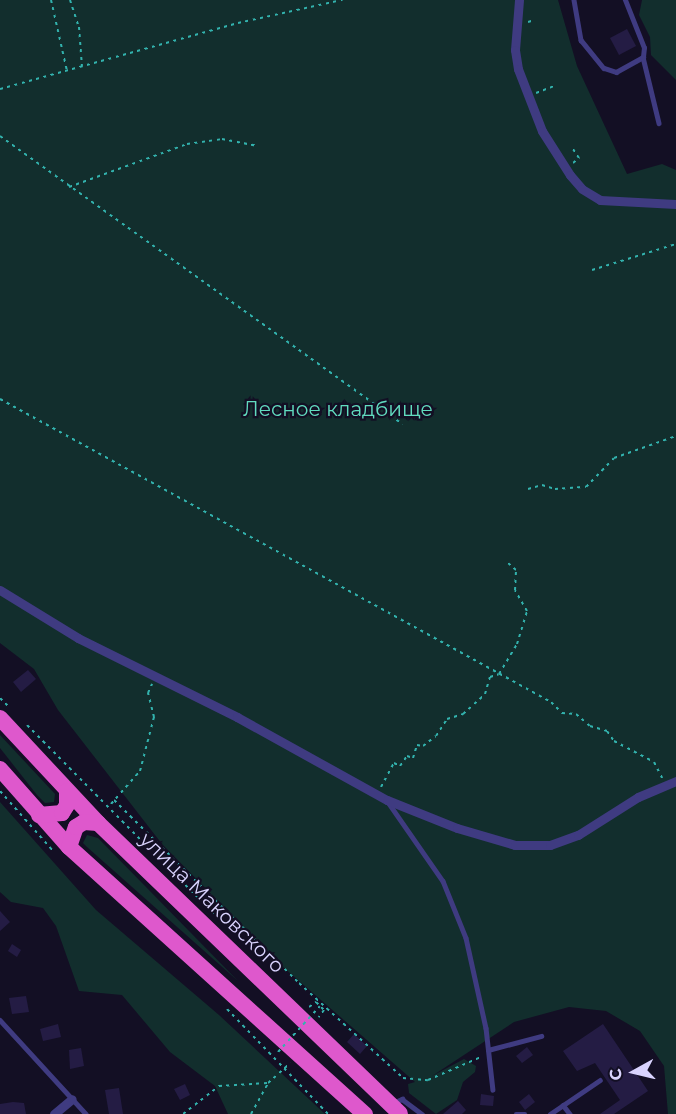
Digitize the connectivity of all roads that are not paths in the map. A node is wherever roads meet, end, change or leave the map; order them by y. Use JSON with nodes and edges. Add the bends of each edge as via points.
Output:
{"nodes":[{"id":1,"x":519,"y":0,"type":"edge"},
{"id":2,"x":574,"y":0,"type":"edge"},
{"id":3,"x":625,"y":0,"type":"edge"},
{"id":4,"x":643,"y":57,"type":"junction"},
{"id":5,"x":659,"y":123,"type":"dead end"},
{"id":6,"x":676,"y":204,"type":"edge"},
{"id":7,"x":0,"y":590,"type":"edge"},
{"id":8,"x":8,"y":717,"type":"edge"},
{"id":9,"x":0,"y":769,"type":"edge"},
{"id":10,"x":676,"y":781,"type":"edge"},
{"id":11,"x":67,"y":791,"type":"junction"},
{"id":12,"x":387,"y":800,"type":"junction"},
{"id":13,"x":39,"y":815,"type":"junction"},
{"id":14,"x":98,"y":824,"type":"junction"},
{"id":15,"x":69,"y":847,"type":"junction"},
{"id":16,"x":0,"y":1020,"type":"edge"},
{"id":17,"x":541,"y":1036,"type":"dead end"},
{"id":18,"x":488,"y":1051,"type":"junction"},
{"id":19,"x":600,"y":1080,"type":"dead end"},
{"id":20,"x":493,"y":1090,"type":"dead end"},
{"id":21,"x":72,"y":1099,"type":"junction"},
{"id":22,"x":563,"y":1105,"type":"junction"},
{"id":23,"x":395,"y":1109,"type":"edge"},
{"id":24,"x":54,"y":1114,"type":"edge"},
{"id":25,"x":86,"y":1114,"type":"edge"},
{"id":26,"x":365,"y":1114,"type":"edge"},
{"id":27,"x":422,"y":1114,"type":"edge"},
{"id":28,"x":516,"y":1114,"type":"edge"},
{"id":29,"x":525,"y":1114,"type":"edge"},
{"id":30,"x":549,"y":1114,"type":"edge"},
{"id":31,"x":570,"y":1114,"type":"edge"}],
"edges":[{"from":1,"to":6,"type":"street","via":[[515,50],[528,96],[542,131],[582,189],[600,200]]},
{"from":2,"to":4,"type":"lane","via":[[581,40],[604,68],[616,72]]},
{"from":3,"to":4,"type":"lane","via":[[644,48]]},
{"from":4,"to":5,"type":"lane"},
{"from":7,"to":12,"type":"street","via":[[78,638],[237,717]]},
{"from":8,"to":11,"type":"highway","name":"улица Маковского"},
{"from":9,"to":13,"type":"highway"},
{"from":10,"to":12,"type":"street","via":[[578,835],[550,844],[515,844],[457,828]]},
{"from":11,"to":13,"type":"highway","via":[[67,805],[62,813]]},
{"from":11,"to":14,"type":"highway","name":"улица Маковского"},
{"from":12,"to":18,"type":"lane","via":[[443,881],[468,949]]},
{"from":13,"to":15,"type":"highway"},
{"from":14,"to":15,"type":"highway","via":[[84,822],[76,827]]},
{"from":14,"to":23,"type":"highway","name":"улица Маковского"},
{"from":15,"to":26,"type":"highway"},
{"from":16,"to":21,"type":"lane"},
{"from":17,"to":18,"type":"lane"},
{"from":18,"to":20,"type":"lane"},
{"from":19,"to":22,"type":"lane"},
{"from":21,"to":24,"type":"street"},
{"from":21,"to":25,"type":"lane"},
{"from":22,"to":30,"type":"lane"},
{"from":22,"to":31,"type":"lane"},
{"from":23,"to":27,"type":"lane","via":[[402,1099]]},
{"from":28,"to":29,"type":"lane"}]}
